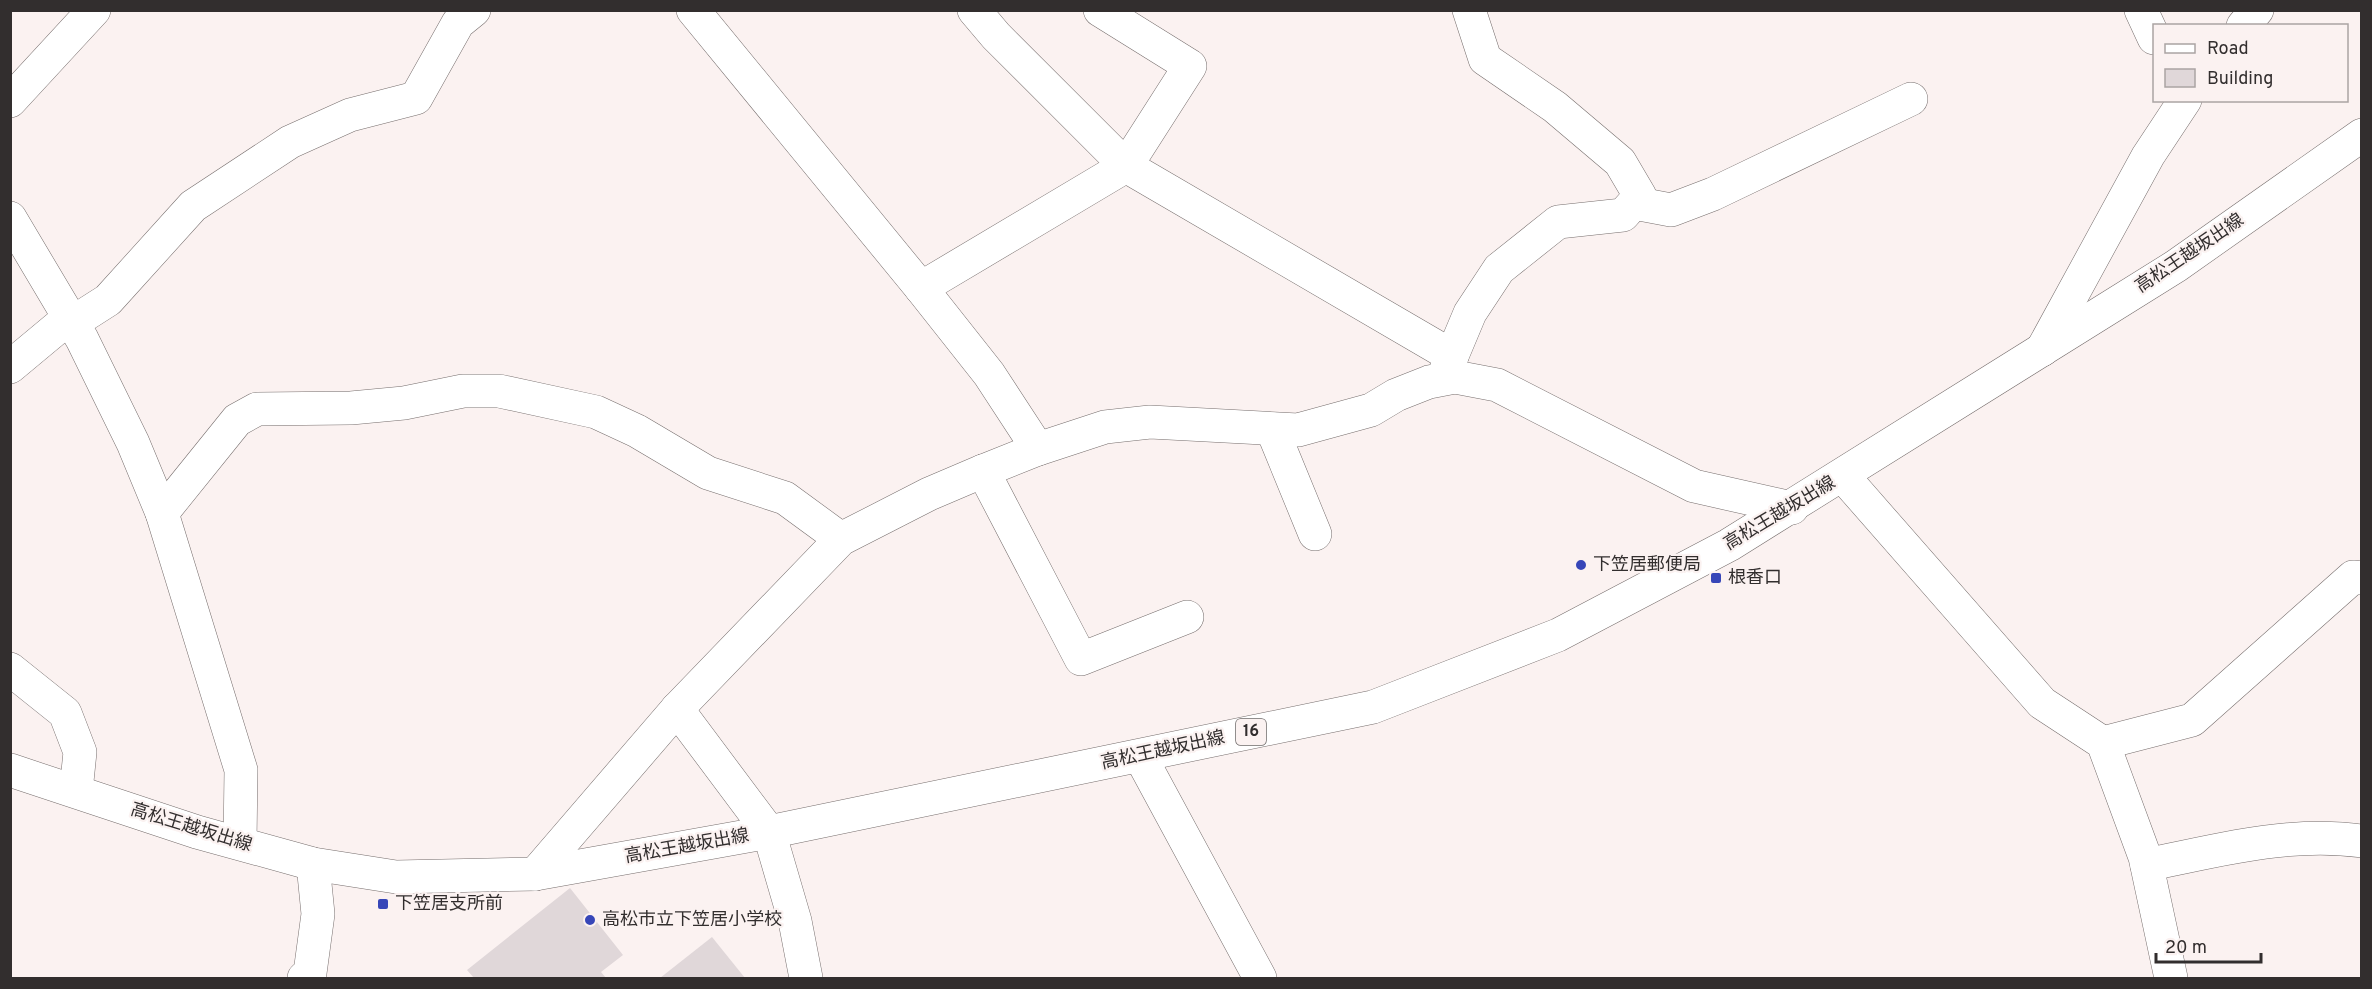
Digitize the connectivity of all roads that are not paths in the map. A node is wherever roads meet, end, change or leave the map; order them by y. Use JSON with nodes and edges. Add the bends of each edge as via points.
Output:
{"nodes":[{"id":1,"x":94,"y":10,"type":"edge"},
{"id":2,"x":474,"y":10,"type":"edge"},
{"id":3,"x":693,"y":10,"type":"edge"},
{"id":4,"x":974,"y":10,"type":"edge"},
{"id":5,"x":1100,"y":10,"type":"edge"},
{"id":6,"x":1468,"y":10,"type":"edge"},
{"id":7,"x":2141,"y":10,"type":"edge"},
{"id":8,"x":2257,"y":10,"type":"edge"},
{"id":9,"x":2245,"y":24,"type":"edge"},
{"id":10,"x":2153,"y":36,"type":"edge"},
{"id":11,"x":1911,"y":99,"type":"dead end"},
{"id":12,"x":10,"y":101,"type":"edge"},
{"id":13,"x":2184,"y":102,"type":"edge"},
{"id":14,"x":2361,"y":135,"type":"edge"},
{"id":15,"x":1125,"y":166,"type":"junction"},
{"id":16,"x":1634,"y":203,"type":"junction"},
{"id":17,"x":10,"y":218,"type":"edge"},
{"id":18,"x":921,"y":288,"type":"junction"},
{"id":19,"x":71,"y":320,"type":"junction"},
{"id":20,"x":2042,"y":350,"type":"junction"},
{"id":21,"x":10,"y":367,"type":"edge"},
{"id":22,"x":1447,"y":368,"type":"junction"},
{"id":23,"x":1272,"y":429,"type":"junction"},
{"id":24,"x":1038,"y":449,"type":"junction"},
{"id":25,"x":983,"y":471,"type":"junction"},
{"id":26,"x":1843,"y":476,"type":"junction"},
{"id":27,"x":1792,"y":508,"type":"junction"},
{"id":28,"x":162,"y":513,"type":"junction"},
{"id":29,"x":1315,"y":534,"type":"dead end"},
{"id":30,"x":841,"y":539,"type":"junction"},
{"id":31,"x":2361,"y":578,"type":"edge"},
{"id":32,"x":1187,"y":616,"type":"dead end"},
{"id":33,"x":10,"y":669,"type":"edge"},
{"id":34,"x":677,"y":709,"type":"junction"},
{"id":35,"x":2103,"y":743,"type":"junction"},
{"id":36,"x":1140,"y":756,"type":"junction"},
{"id":37,"x":10,"y":770,"type":"edge"},
{"id":38,"x":76,"y":792,"type":"junction"},
{"id":39,"x":769,"y":832,"type":"junction"},
{"id":40,"x":2361,"y":841,"type":"edge"},
{"id":41,"x":240,"y":843,"type":"junction"},
{"id":42,"x":314,"y":864,"type":"junction"},
{"id":43,"x":2147,"y":866,"type":"junction"},
{"id":44,"x":535,"y":874,"type":"junction"},
{"id":45,"x":304,"y":978,"type":"edge"},
{"id":46,"x":806,"y":978,"type":"edge"},
{"id":47,"x":1260,"y":978,"type":"edge"},
{"id":48,"x":2171,"y":978,"type":"edge"}],
"edges":[{"from":1,"to":12,"type":"street"},
{"from":2,"to":19,"type":"street","via":[[458,23],[416,98],[350,115],[290,142],[193,206],[108,300]]},
{"from":3,"to":18,"type":"street"},
{"from":4,"to":15,"type":"street"},
{"from":5,"to":15,"type":"street","via":[[1190,66]]},
{"from":6,"to":16,"type":"street","via":[[1485,59],[1555,107],[1620,162],[1640,196]]},
{"from":7,"to":10,"type":"street"},
{"from":8,"to":9,"type":"street"},
{"from":11,"to":16,"type":"street","via":[[1703,198],[1671,210]]},
{"from":13,"to":20,"type":"street","via":[[2148,156]]},
{"from":14,"to":20,"type":"street","name":"高松王越坂出線","number":"16","via":[[2176,266]]},
{"from":15,"to":18,"type":"street"},
{"from":15,"to":22,"type":"street"},
{"from":16,"to":22,"type":"street","via":[[1623,215],[1558,222],[1499,269],[1470,313]]},
{"from":17,"to":19,"type":"street"},
{"from":18,"to":24,"type":"street","via":[[989,374]]},
{"from":19,"to":21,"type":"street"},
{"from":19,"to":28,"type":"street","via":[[133,443]]},
{"from":20,"to":26,"type":"street","name":"高松王越坂出線","number":"16"},
{"from":22,"to":23,"type":"street","via":[[1371,410],[1298,430]]},
{"from":22,"to":27,"type":"street","via":[[1455,377],[1497,385],[1694,486]]},
{"from":23,"to":24,"type":"street","via":[[1150,422],[1105,427]]},
{"from":23,"to":29,"type":"street"},
{"from":24,"to":25,"type":"street"},
{"from":25,"to":30,"type":"street"},
{"from":25,"to":32,"type":"street","via":[[1081,659]]},
{"from":26,"to":27,"type":"street","name":"高松王越坂出線","number":"16"},
{"from":26,"to":35,"type":"street","via":[[2042,703]]},
{"from":27,"to":36,"type":"street","name":"高松王越坂出線","number":"16","via":[[1558,636],[1373,708]]},
{"from":28,"to":30,"type":"street","via":[[237,420],[257,409],[351,408],[404,403],[463,391],[499,391],[596,412],[708,473],[785,498]]},
{"from":28,"to":41,"type":"street","via":[[241,770]]},
{"from":30,"to":34,"type":"street"},
{"from":31,"to":35,"type":"street","via":[[2353,578],[2192,720]]},
{"from":33,"to":38,"type":"street","via":[[65,713],[80,752]]},
{"from":34,"to":39,"type":"street"},
{"from":34,"to":44,"type":"street"},
{"from":35,"to":43,"type":"street"},
{"from":36,"to":39,"type":"street","name":"高松王越坂出線","number":"16"},
{"from":36,"to":47,"type":"street"},
{"from":37,"to":38,"type":"street","name":"高松王越坂出線","number":"16"},
{"from":38,"to":41,"type":"street","name":"高松王越坂出線","number":"16"},
{"from":39,"to":44,"type":"street","name":"高松王越坂出線","number":"16"},
{"from":39,"to":46,"type":"street","via":[[795,921]]},
{"from":40,"to":43,"type":"street","via":[[2336,837],[2247,844]]},
{"from":41,"to":42,"type":"street","name":"高松王越坂出線","number":"16"},
{"from":42,"to":44,"type":"street","name":"高松王越坂出線","number":"16","via":[[396,877]]},
{"from":42,"to":45,"type":"street","via":[[318,914],[310,973]]},
{"from":43,"to":48,"type":"street"}]}
